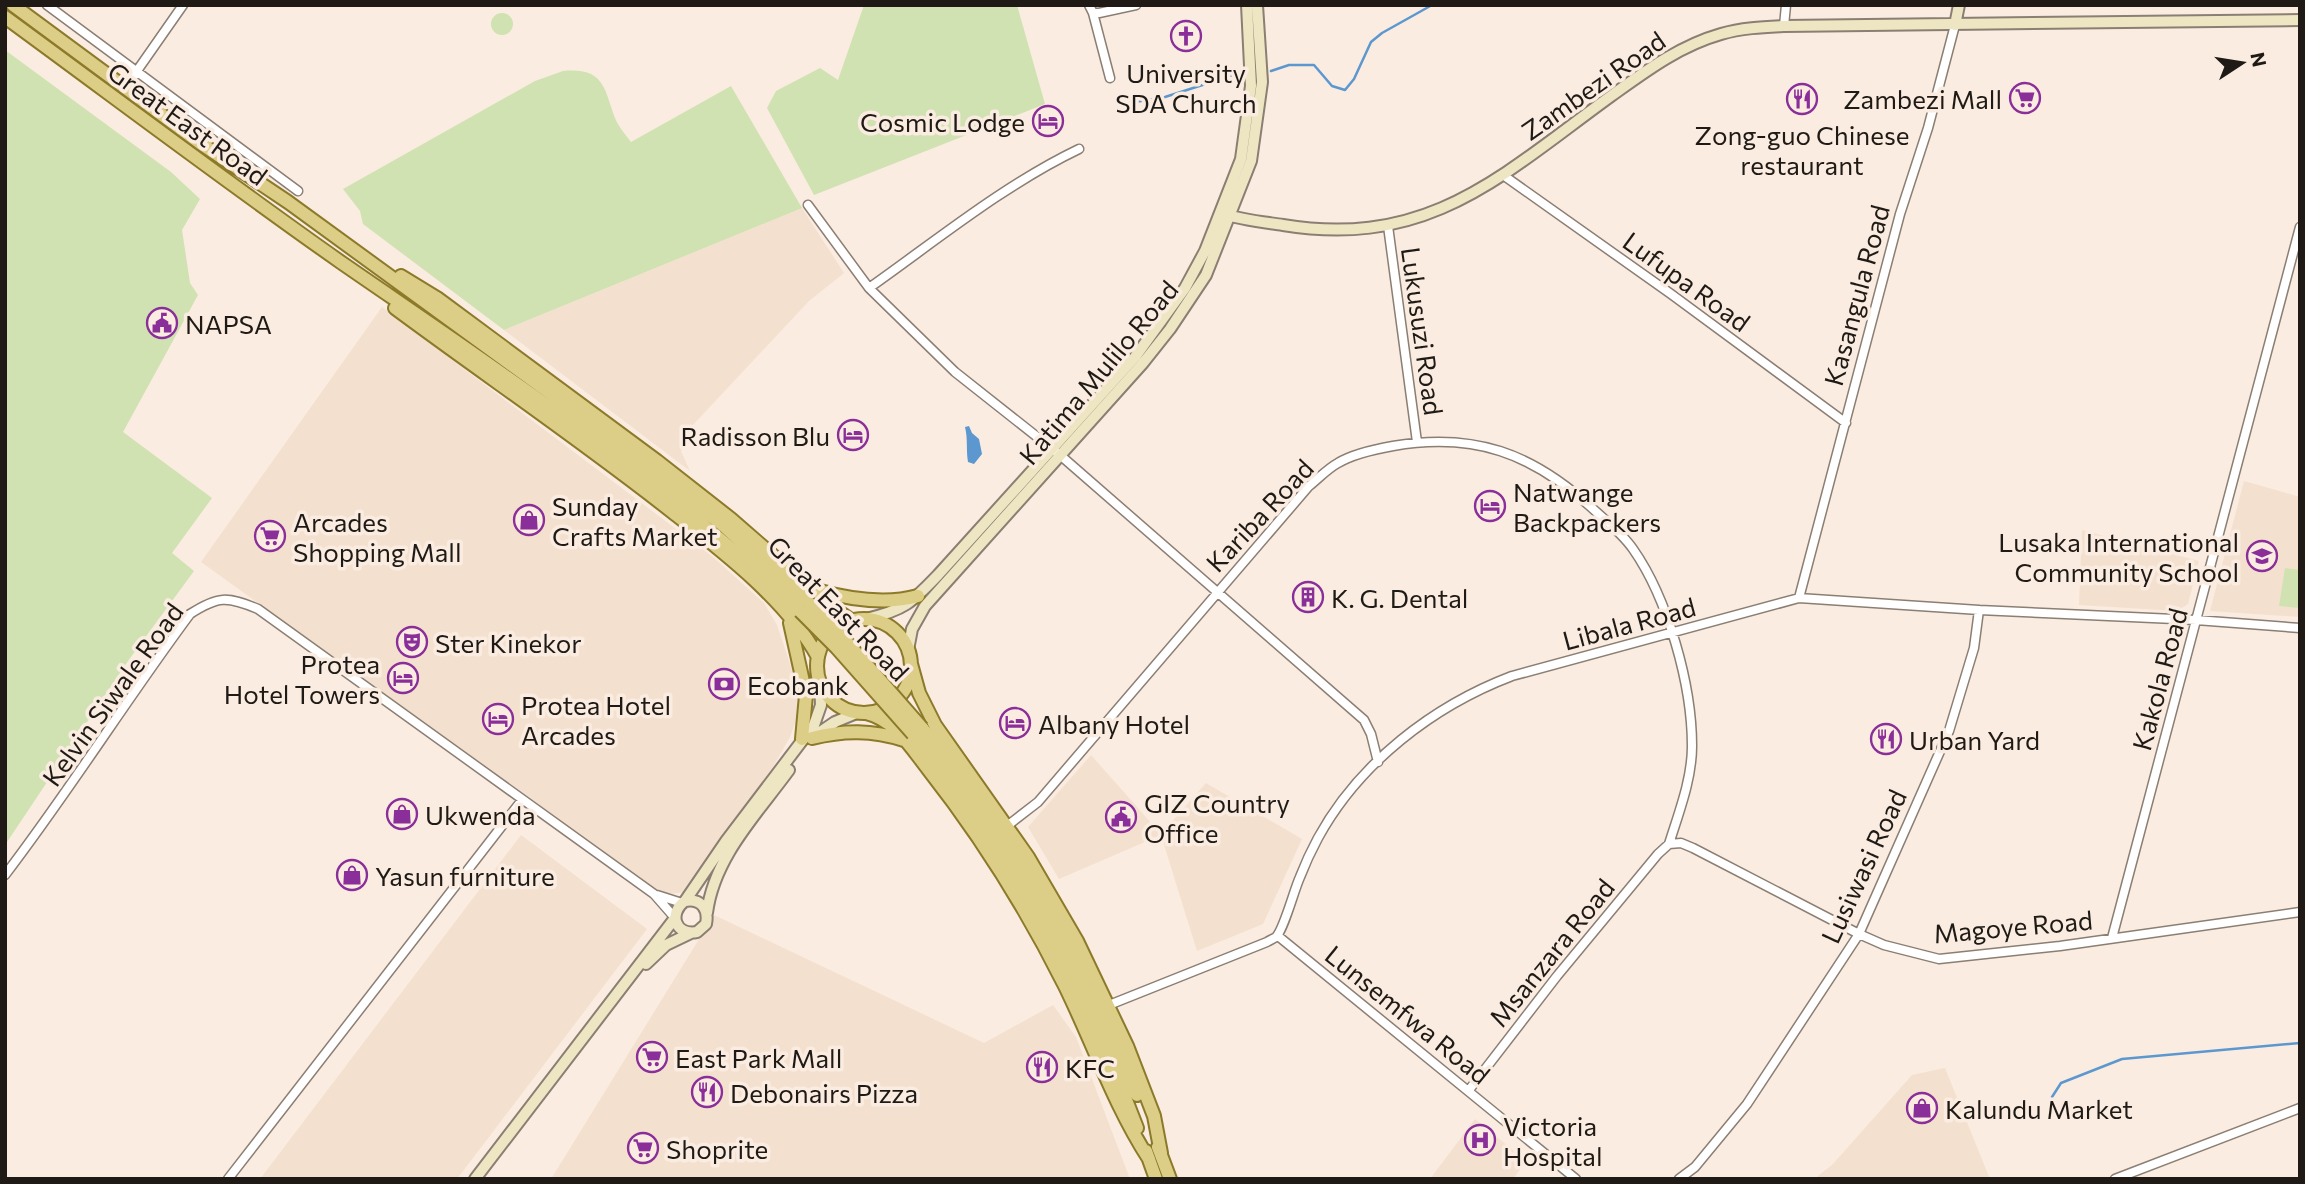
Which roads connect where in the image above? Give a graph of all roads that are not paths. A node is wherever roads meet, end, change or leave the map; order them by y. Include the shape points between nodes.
1 (13, 5) edge
2 (47, 5) edge
3 (183, 5) edge
4 (1136, 5) edge
5 (1247, 5) edge
6 (1257, 5) edge
7 (1786, 5) edge
8 (1959, 5) edge
9 (1091, 9) edge
10 (5, 17) edge
11 (2300, 20) edge
12 (1955, 25) junction
13 (1784, 26) junction
14 (138, 71) junction
15 (1110, 78) dead end
16 (125, 88) junction
17 (1079, 149) dead end
18 (1503, 175) junction
19 (298, 191) dead end
20 (808, 205) dead end
21 (1226, 215) junction
22 (1388, 226) junction
23 (2300, 227) edge
24 (326, 230) junction
25 (346, 265) junction
26 (869, 288) junction
27 (1846, 422) junction
28 (1417, 442) junction
29 (1056, 451) junction
30 (812, 589) junction
31 (1217, 591) junction
32 (918, 596) junction
33 (1800, 598) junction
34 (804, 606) junction
35 (1979, 610) junction
36 (788, 618) junction
37 (866, 619) junction
38 (851, 620) junction
39 (2196, 620) junction
40 (2300, 628) edge
41 (1671, 634) junction
42 (908, 650) junction
43 (818, 657) junction
44 (911, 664) junction
45 (820, 681) junction
46 (862, 712) junction
47 (913, 734) junction
48 (807, 739) junction
49 (1378, 762) junction
50 (522, 800) junction
51 (1007, 826) junction
52 (1669, 844) junction
53 (5, 876) edge
54 (654, 894) junction
55 (684, 902) junction
56 (2300, 912) edge
57 (707, 913) junction
58 (675, 918) junction
59 (691, 933) junction
60 (1859, 934) junction
61 (1278, 936) junction
62 (2112, 938) junction
63 (618, 989) junction
64 (1109, 1005) junction
65 (1469, 1090) junction
66 (2300, 1108) edge
67 (1155, 1156) junction
68 (228, 1179) edge
69 (475, 1179) edge
70 (1156, 1179) edge
71 (1170, 1179) edge
72 (1576, 1179) edge
73 (1679, 1179) edge
74 (2115, 1179) edge

1 - 16 main road, Great East Road
2 - 14 street
3 - 14 street
4 - 9 street
5 - 21 main road, Katima Mulilo Road via 1251,86 1241,159
6 - 21 main road, Katima Mulilo Road via 1262,82 1259,113 1251,161
7 - 13 street
8 - 12 main road, Kasangula Road
9 - 15 street
10 - 25 main road, Great East Road
11 - 12 main road, Zambezi Road
12 - 13 main road, Zambezi Road
12 - 27 street, Kasangula Road
13 - 18 main road, Zambezi Road via 1722,34 1678,51
14 - 16 street
14 - 19 street
16 - 24 main road, Great East Road
17 - 26 street via 976,212
18 - 22 main road, Zambezi Road via 1451,205
18 - 27 street, Lufupa Road
20 - 26 street
21 - 22 main road, Zambezi Road via 1328,230
21 - 29 main road, Katima Mulilo Road via 1206,275 1170,329
22 - 28 street, Lukusuzi Road
23 - 39 street, Kakola Road
24 - 30 main road, Great East Road via 437,298 617,430
24 - 34 main road, Great East Road via 724,526
25 - 34 main road, Great East Road via 614,453
25 - 36 main road, Great East Road via 353,277 601,455 725,554
26 - 29 street via 955,372
27 - 33 street, Kasangula Road
28 - 31 street, Kariba Road via 1338,462 1309,486
28 - 41 street, Kariba Road via 1464,442 1499,449 1565,484 1633,550
29 - 31 street
29 - 32 main road, Katima Mulilo Road
29 - 42 main road, Katima Mulilo Road via 925,606 912,629
30 - 32 main road via 869,599
30 - 38 main road, Great East Road
31 - 49 street via 1364,720
31 - 51 street, Kariba Road via 1038,802
32 - 37 main road, Katima Mulilo Road via 901,609
33 - 35 street, Libala Road
33 - 41 street, Libala Road
34 - 47 main road, Great East Road, bridge
35 - 39 street, Libala Road
35 - 60 street, Lusiwasi Road via 1974,648 1949,731
36 - 43 main road, Great East Road
36 - 48 main road via 806,695
37 - 38 main road
37 - 42 main road via 889,626
38 - 43 main road via 829,634
39 - 40 street, Libala Road
39 - 62 street, Kakola Road
41 - 49 street, Libala Road via 1479,688 1444,709
41 - 52 street, Kariba Road via 1685,687 1692,746
42 - 44 main road
43 - 45 main road
44 - 46 main road via 908,680 895,701
44 - 51 main road, Great East Road via 935,725
45 - 46 main road via 835,702
45 - 48 main road via 819,715
46 - 47 main road, Great East Road
46 - 48 main road
47 - 48 main road via 868,731
47 - 67 main road, Great East Road via 1032,904
48 - 55 main road
48 - 57 main road via 724,860
49 - 61 street, Libala Road via 1362,776 1318,838
50 - 53 street, Kelvin Siwale Road via 258,609 221,598 190,614
50 - 54 street, Kelvin Siwale Road
50 - 68 street
51 - 64 main road, Great East Road via 1050,893
52 - 60 street, Magoye Road via 1693,848
52 - 65 street, Msanzara Road via 1557,976
54 - 55 street, Kelvin Siwale Road
54 - 58 street, Kelvin Siwale Road
55 - 57 main road via 696,901
55 - 58 main road
56 - 62 street, Magoye Road
57 - 59 main road via 706,924
58 - 59 main road via 678,927
58 - 63 main road
59 - 63 main road via 666,945
60 - 62 street, Magoye Road via 1940,959
60 - 73 street, Lusiwasi Road via 1747,1104 1695,1167
61 - 64 street
61 - 65 street, Lunsemfwa Road
63 - 69 main road
64 - 67 main road, Great East Road via 1154,1116
65 - 72 street, Lunsemfwa Road
66 - 74 street
67 - 70 main road, Great East Road
67 - 71 main road, Great East Road

